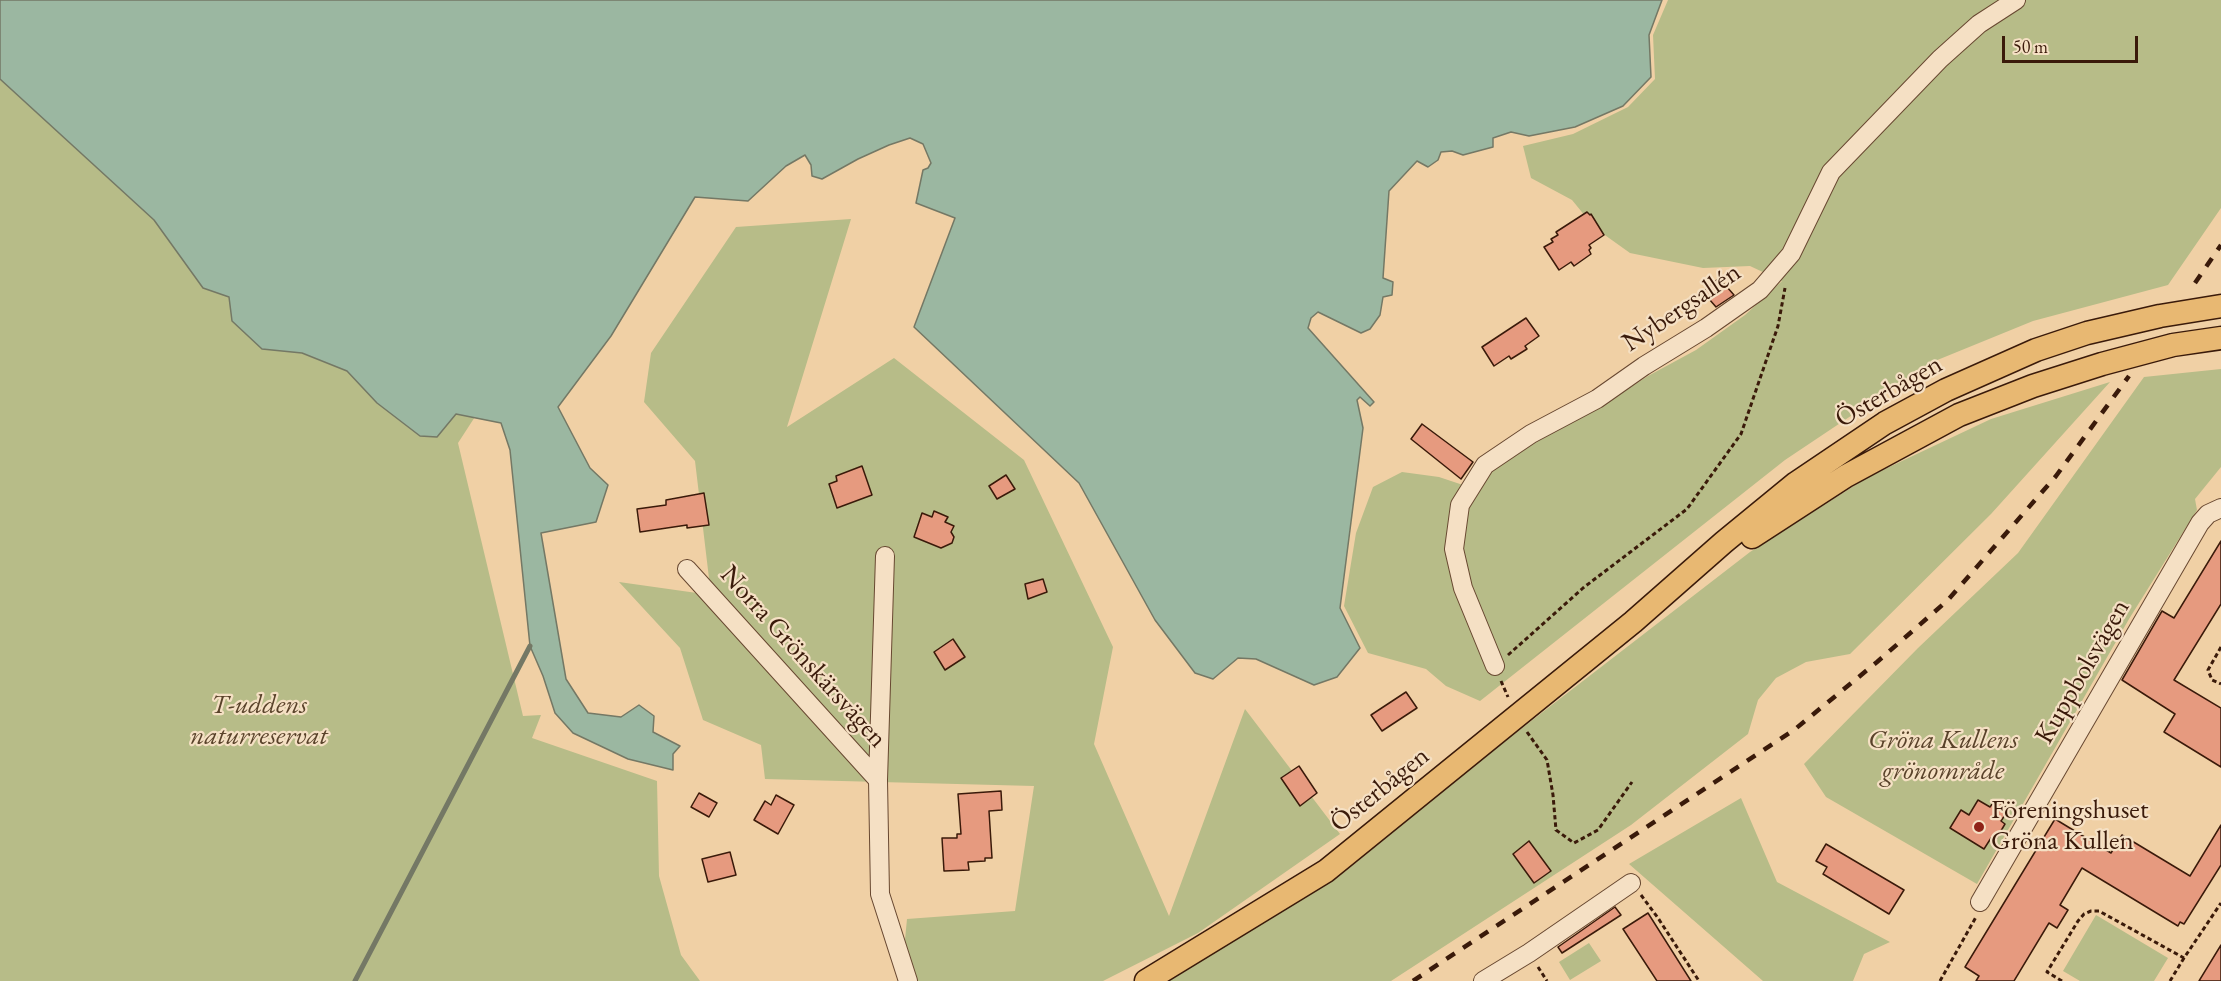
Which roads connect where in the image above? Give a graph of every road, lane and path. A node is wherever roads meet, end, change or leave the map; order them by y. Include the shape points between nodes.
1 (2016, 0) edge
2 (1786, 285) dead end
3 (2221, 306) edge
4 (2221, 338) edge
5 (2221, 508) edge
6 (885, 556) dead end
7 (687, 569) dead end
8 (1633, 622) junction
9 (2221, 647) edge
10 (1495, 666) junction
11 (2221, 684) edge
12 (1516, 716) junction
13 (878, 780) junction
14 (1632, 782) dead end
15 (1631, 883) joint
16 (1980, 902) joint
17 (2221, 903) edge
18 (2184, 958) junction
19 (908, 981) edge
20 (1146, 981) edge
21 (1483, 981) edge
22 (1699, 981) edge
23 (1940, 981) edge
24 (2061, 981) edge
25 (2169, 981) edge

1 - 10 street, Nybergsallén via 1979,24 1940,59 1831,172 1791,254 1760,290 1597,399 1531,434 1485,465 1460,505 1454,549 1463,588
2 - 10 path via 1778,326 1741,434 1687,508 1583,588
3 - 8 main road, Österbågen via 2087,333 2006,362 1920,403 1796,483
4 - 8 main road, Österbågen via 2173,345 2102,364 1959,416 1846,476 1777,519
5 - 16 street, Kuppbolsvägen via 2200,523
6 - 13 street, Norra Grönskärsvägen
7 - 13 street, Norra Grönskärsvägen
8 - 12 main road, Österbågen
9 - 11 path via 2208,670 2212,680
10 - 12 path
12 - 14 path via 1548,760 1556,830 1574,843 1598,830
12 - 20 main road, Österbågen via 1326,871
13 - 19 street, Norra Grönskärsvägen via 880,894
15 - 21 street
15 - 22 path
16 - 23 path via 1981,910
17 - 18 path
18 - 24 path via 2099,911 2091,911 2078,921 2047,972
18 - 25 path

